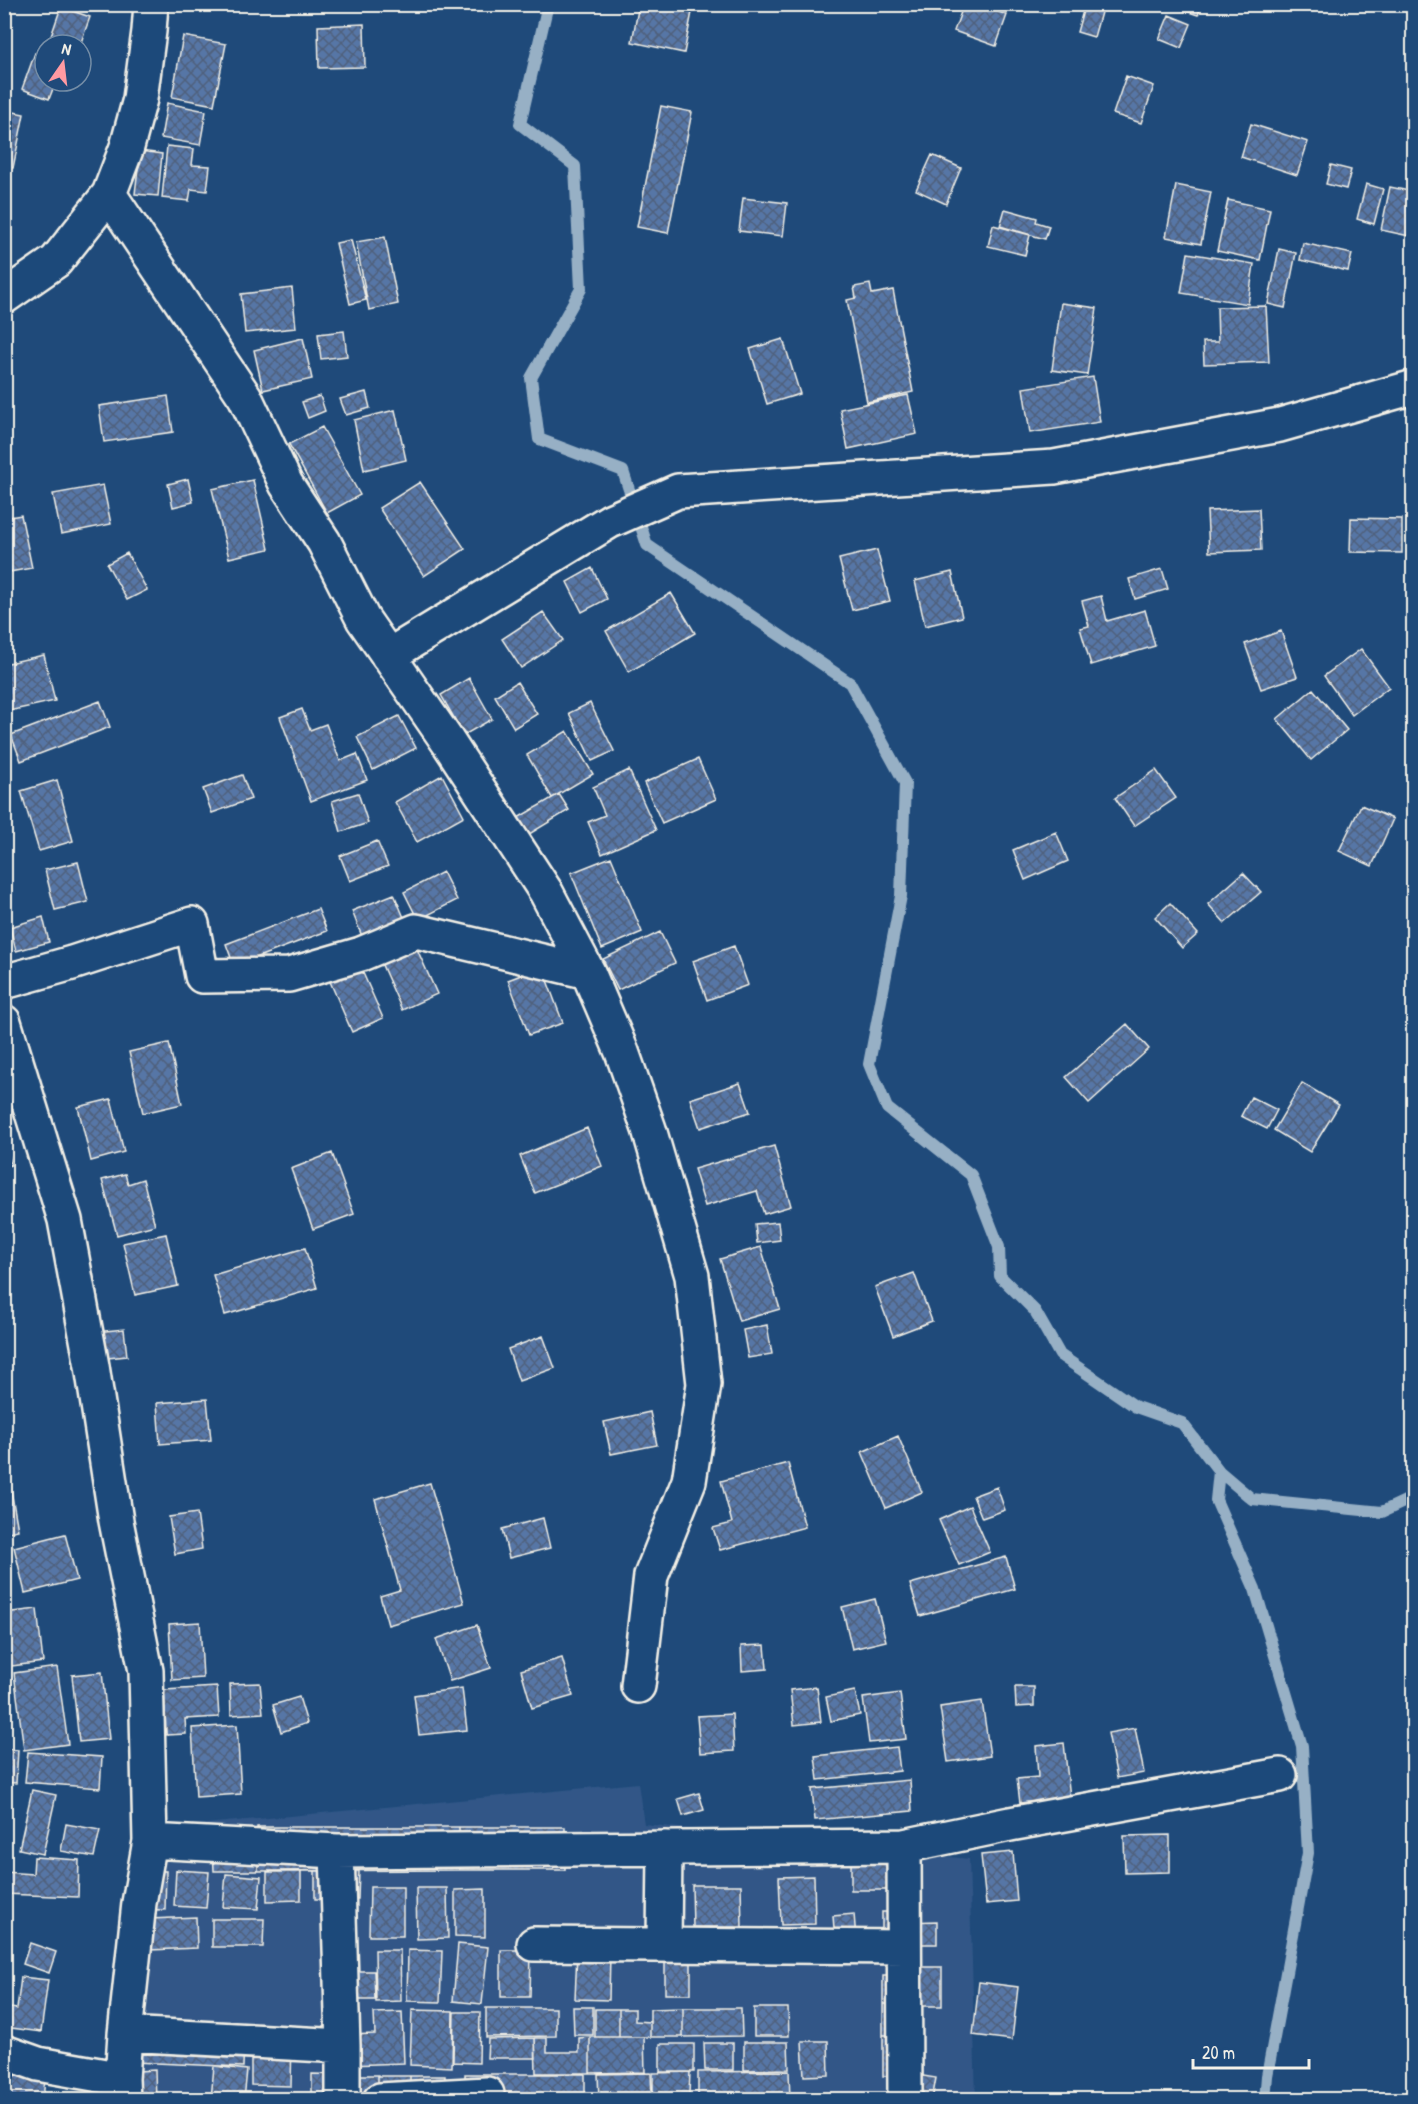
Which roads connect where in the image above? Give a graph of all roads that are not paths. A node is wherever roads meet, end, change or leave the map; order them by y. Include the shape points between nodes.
1 (150, 4) edge
2 (109, 194) junction
3 (4, 297) edge
4 (1413, 387) edge
5 (388, 656) junction
6 (588, 972) junction
7 (4, 982) edge
8 (4, 1022) edge
9 (638, 1686) dead end
10 (1280, 1775) dead end
11 (150, 1841) junction
12 (904, 1846) junction
13 (665, 1848) junction
14 (337, 1851) junction
15 (534, 1944) dead end
16 (664, 1944) junction
17 (904, 1947) junction
18 (125, 2034) junction
19 (343, 2046) junction
20 (4, 2052) edge
21 (123, 2090) edge
22 (344, 2100) edge
23 (380, 2100) edge
24 (487, 2100) edge
25 (905, 2100) edge

1 - 2 street via 140,99 128,147
2 - 3 street via 56,261
2 - 5 street via 244,397 286,484 324,542 363,619
4 - 5 street via 1280,425 1054,467 678,491 610,520
5 - 6 street via 546,892
6 - 7 street via 416,931 361,954 289,975 202,976 192,924
6 - 9 street via 645,1118 692,1276 704,1383 689,1482 651,1576
8 - 11 street via 65,1220 92,1366 116,1521 146,1671
10 - 12 street
11 - 14 street
11 - 18 street
12 - 13 street
12 - 17 street
13 - 14 street
13 - 16 street
14 - 19 street
15 - 16 street
16 - 17 street
17 - 25 street
18 - 19 street
18 - 21 street
19 - 22 street
20 - 21 street
23 - 24 street via 487,2094

